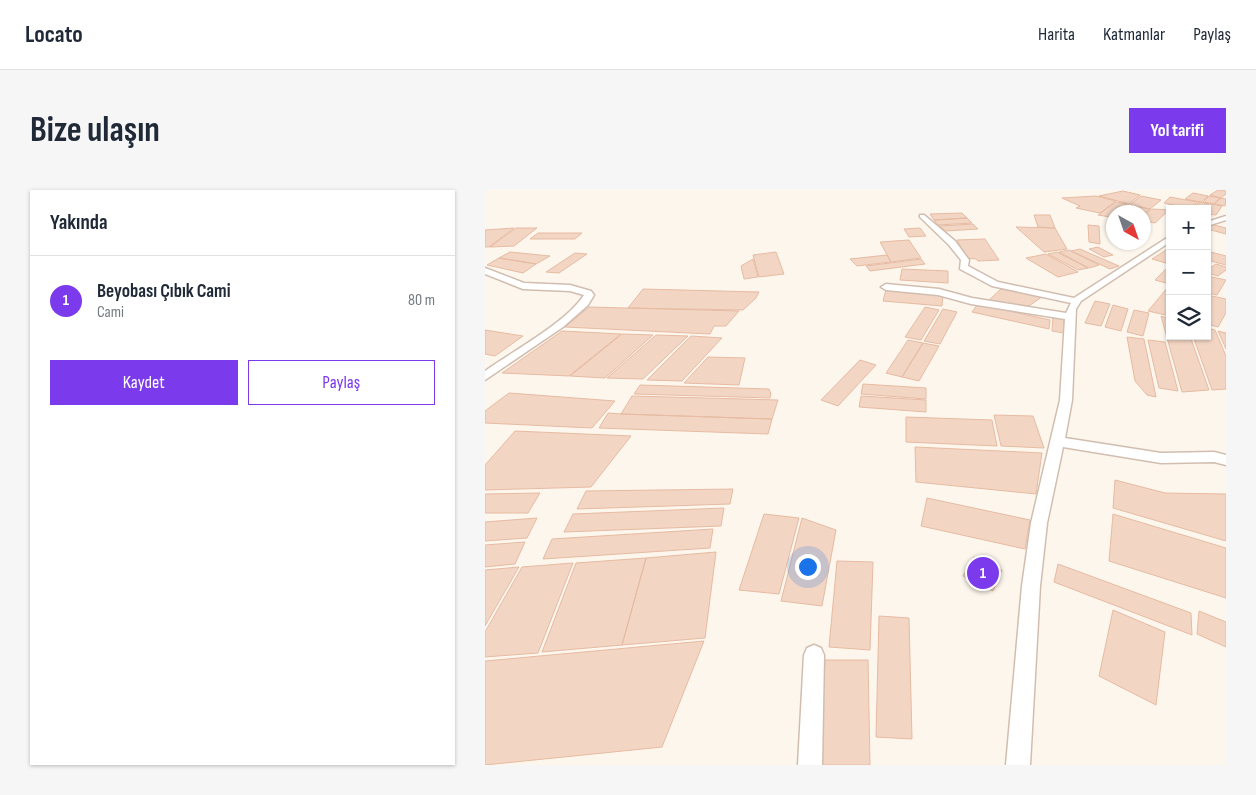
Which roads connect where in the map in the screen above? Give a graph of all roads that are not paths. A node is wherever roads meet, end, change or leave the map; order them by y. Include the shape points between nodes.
1 (922, 216) dead end
2 (1226, 218) edge
3 (1211, 223) edge
4 (1166, 241) edge
5 (485, 270) edge
6 (886, 287) dead end
7 (1076, 301) junction
8 (1071, 317) junction
9 (485, 376) edge
10 (1057, 441) junction
11 (1226, 460) edge
12 (814, 655) dead end
13 (810, 765) edge
14 (1018, 765) edge

1 - 7 street via 952,243 965,260 963,267 975,274 995,284
2 - 3 street
4 - 7 street
5 - 9 street via 523,286 579,289 589,295 584,304 543,336
6 - 8 street via 939,292 971,301
7 - 8 street
8 - 10 street via 1066,400
10 - 11 street via 1161,458 1215,457
10 - 14 street via 1039,523 1031,586
12 - 13 street

